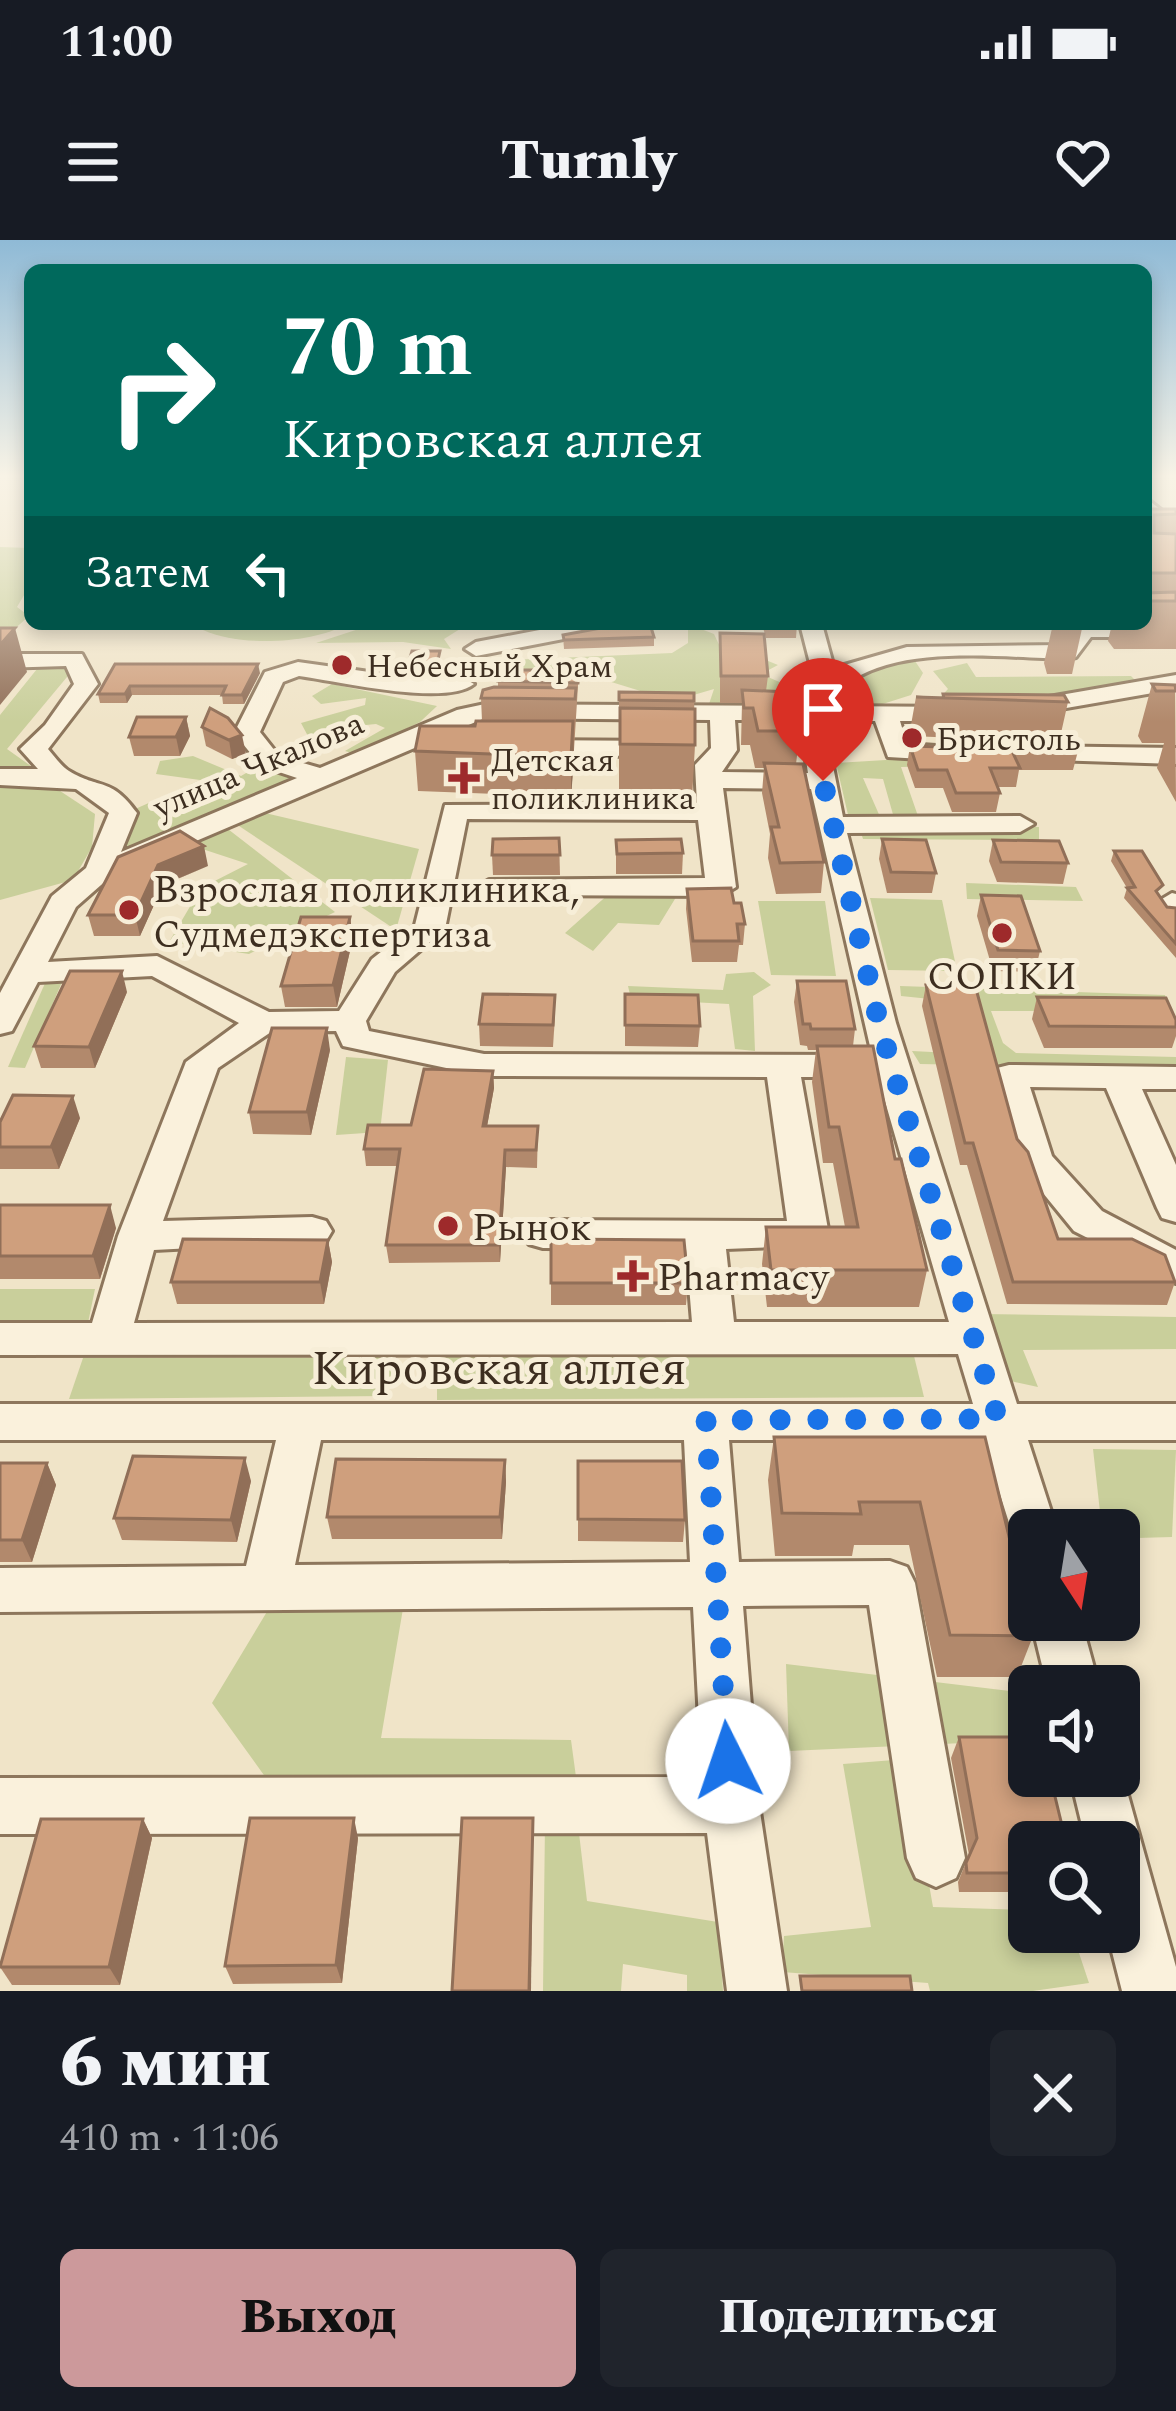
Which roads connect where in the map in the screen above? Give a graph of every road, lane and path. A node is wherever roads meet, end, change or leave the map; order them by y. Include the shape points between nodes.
1 (482, 630) edge
2 (574, 630) edge
3 (813, 630) edge
4 (1080, 630) edge
5 (476, 649) junction
6 (0, 661) edge
7 (1176, 682) edge
8 (827, 683) junction
9 (461, 684) junction
10 (475, 713) junction
11 (722, 715) junction
12 (811, 715) junction
13 (886, 717) junction
14 (488, 747) edge
15 (724, 750) junction
16 (1176, 756) edge
17 (320, 776) junction
18 (0, 777) edge
19 (62, 778) junction
20 (823, 781) junction
21 (710, 796) junction
22 (1020, 824) dead end
23 (831, 825) junction
24 (99, 872) junction
25 (489, 889) dead end
26 (26, 973) junction
27 (263, 1022) junction
28 (349, 1022) junction
29 (0, 1024) edge
30 (782, 1064) junction
31 (892, 1066) junction
32 (1119, 1077) junction
33 (1176, 1078) edge
34 (1176, 1208) edge
35 (312, 1231) dead end
36 (543, 1234) dead end
37 (139, 1236) junction
38 (705, 1236) junction
39 (1176, 1268) edge
40 (973, 1338) junction
41 (0, 1339) edge
42 (108, 1339) junction
43 (715, 1341) junction
44 (998, 1419) junction
45 (706, 1420) junction
46 (303, 1421) junction
47 (0, 1422) edge
48 (1176, 1422) edge
49 (1026, 1509) edge
50 (716, 1585) junction
51 (266, 1586) junction
52 (0, 1589) edge
53 (730, 1805) junction
54 (3, 1817) edge
55 (936, 1858) dead end
56 (1140, 1944) edge
57 (757, 1991) edge
58 (1152, 1991) edge

1 - 5 street
2 - 5 street
3 - 8 street
4 - 8 street via 1068,652 879,658 844,667
5 - 9 street
6 - 19 street via 74,659 86,684 33,749
7 - 13 street via 1152,697
8 - 12 street
9 - 10 street via 459,710
9 - 17 street via 298,669 274,676 247,733 270,761
10 - 11 street
10 - 17 street, улица Чкалова
11 - 12 street
11 - 15 street
12 - 13 street
12 - 20 street
13 - 16 street via 897,752
14 - 15 street
15 - 21 street via 708,765
17 - 24 street, улица Чкалова
18 - 19 street
19 - 24 street via 103,790 123,814
20 - 21 street
20 - 23 street
21 - 25 street via 721,887
21 - 28 street via 455,811 430,929 383,966
22 - 23 street
23 - 31 street
24 - 26 street, улица Чкалова via 63,902
26 - 27 street via 157,966
26 - 29 street, улица Чкалова
27 - 28 street
27 - 37 street via 202,1062
28 - 30 street via 355,1039 484,1065
30 - 31 street
30 - 38 street via 809,1235
31 - 40 street
32 - 33 street
32 - 34 street
32 - 39 street via 1010,1076 1035,1160 1088,1221
35 - 37 street
36 - 38 street
37 - 42 street
38 - 43 street
40 - 43 street, Кировская аллея
40 - 44 street
41 - 42 street, Кировская аллея
42 - 43 street, Кировская аллея
44 - 45 street, Кировская аллея
44 - 48 street, Кировская аллея
44 - 49 street
45 - 46 street, Кировская аллея
45 - 50 street
46 - 47 street, Кировская аллея
46 - 51 street
50 - 51 street
50 - 53 street
50 - 55 street via 890,1583
51 - 52 street
53 - 54 street
53 - 57 street
56 - 58 street

